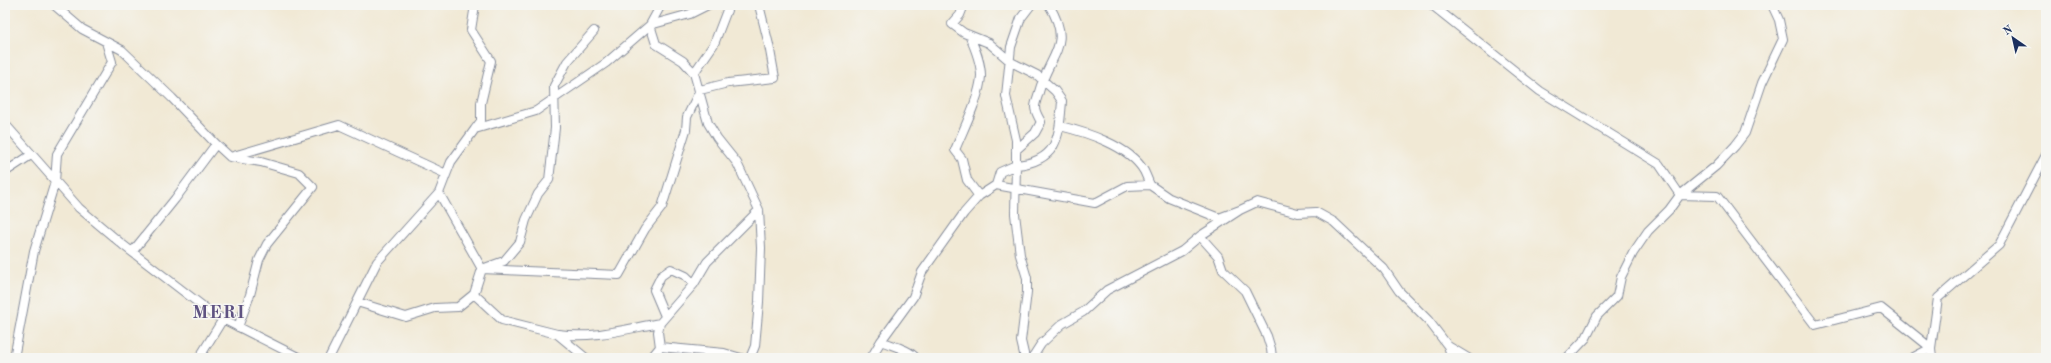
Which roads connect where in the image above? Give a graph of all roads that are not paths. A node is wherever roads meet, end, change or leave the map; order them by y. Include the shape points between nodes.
1 (54, 5) edge
2 (475, 5) edge
3 (661, 5) edge
4 (708, 5) edge
5 (729, 5) edge
6 (759, 5) edge
7 (964, 5) edge
8 (1031, 5) edge
9 (1049, 5) edge
10 (1432, 5) edge
11 (1772, 5) edge
12 (1443, 9) edge
13 (650, 25) junction
14 (594, 31) dead end
15 (969, 35) junction
16 (106, 42) junction
17 (1010, 62) junction
18 (694, 74) junction
19 (1043, 80) junction
20 (700, 90) junction
21 (554, 99) junction
22 (5, 124) edge
23 (1060, 126) junction
24 (475, 129) junction
25 (216, 144) junction
26 (1016, 150) junction
27 (2046, 154) edge
28 (31, 155) junction
29 (230, 157) junction
30 (1016, 165) junction
31 (5, 172) edge
32 (446, 174) junction
33 (55, 182) junction
34 (996, 185) junction
35 (1150, 185) junction
36 (1016, 188) junction
37 (439, 193) junction
38 (1680, 195) junction
39 (979, 196) junction
40 (759, 210) junction
41 (1240, 210) junction
42 (1200, 236) junction
43 (132, 252) junction
44 (482, 270) junction
45 (694, 284) junction
46 (474, 294) junction
47 (357, 302) junction
48 (223, 319) junction
49 (663, 320) junction
50 (238, 327) junction
51 (557, 334) junction
52 (881, 341) junction
53 (1448, 346) junction
54 (660, 347) junction
55 (1931, 348) junction
56 (14, 358) edge
57 (199, 358) edge
58 (300, 358) edge
59 (329, 358) edge
60 (586, 358) edge
61 (651, 358) edge
62 (741, 358) edge
63 (750, 358) edge
64 (871, 358) edge
65 (916, 358) edge
66 (1025, 358) edge
67 (1032, 358) edge
68 (1272, 358) edge
69 (1452, 358) edge
70 (1468, 358) edge
71 (1567, 358) edge
72 (1912, 358) edge
73 (1932, 358) edge

1 - 16 street via 82,29
2 - 24 street via 471,30 491,61 481,104 481,121
3 - 13 street
4 - 13 street via 690,14
5 - 18 street via 714,44
6 - 20 street via 775,78 728,83
7 - 15 street via 952,24
8 - 17 street via 1021,18 1011,46
9 - 19 street via 1058,20 1062,36
10 - 12 street
11 - 38 street via 1779,20 1783,39 1762,83 1745,133 1716,166
12 - 38 street via 1540,92 1659,164
13 - 18 street via 656,44 683,61
13 - 21 street via 606,63
14 - 21 street via 566,62 554,86
15 - 17 street via 989,43
15 - 39 street via 977,52 981,77 972,109 955,150 962,159 967,180
16 - 25 street via 122,50
16 - 33 street via 112,62 57,154
17 - 19 street
17 - 26 street via 1006,96
18 - 20 street
19 - 23 street via 1062,101
19 - 26 street via 1035,107 1040,122 1035,133
20 - 40 street via 708,123 737,163
20 - 44 street via 686,117 686,130 662,206 644,229 619,275
21 - 24 street via 536,111
21 - 44 street via 555,128 549,180 538,194 526,220 520,242 504,261
22 - 28 street
23 - 30 street via 1060,132 1048,154 1032,164
23 - 35 street via 1097,138 1130,155 1143,169
24 - 32 street via 451,162
25 - 29 street
25 - 43 street via 175,200
26 - 30 street
27 - 55 street via 1999,245 1938,298
28 - 31 street
28 - 33 street
29 - 32 street via 339,125
29 - 50 street via 261,162 299,173 313,187 267,244
30 - 34 street via 1000,172
30 - 36 street
32 - 37 street
33 - 43 street via 79,208
33 - 56 street via 34,251
34 - 36 street
34 - 39 street
35 - 36 street via 1127,186 1096,203
35 - 41 street via 1169,198 1219,218
36 - 66 street via 1018,235 1027,278 1021,341
37 - 44 street
37 - 47 street via 377,262
38 - 55 street via 1717,196 1815,325 1881,308
38 - 71 street via 1648,231 1621,277 1617,296 1597,316 1586,338
39 - 52 street via 922,272 913,297
40 - 45 street via 707,262
40 - 63 street via 759,302 755,346
41 - 42 street
41 - 53 street via 1257,202 1298,213 1316,212 1334,222 1384,269 1399,291 1428,320
42 - 67 street via 1182,251 1108,290 1083,312 1062,324 1041,344
42 - 68 street via 1218,256 1223,270 1245,291 1267,336
43 - 48 street
44 - 46 street
45 - 49 street
45 - 49 street via 686,276 671,269 660,276 654,290
46 - 47 street via 458,307 435,308 406,317
46 - 51 street via 502,320
47 - 59 street
48 - 50 street
48 - 57 street
49 - 51 street via 586,336
49 - 54 street via 658,332
50 - 58 street
51 - 60 street
52 - 64 street
52 - 65 street via 910,351
53 - 69 street
53 - 70 street
54 - 61 street
54 - 62 street via 724,353
55 - 72 street
55 - 73 street

